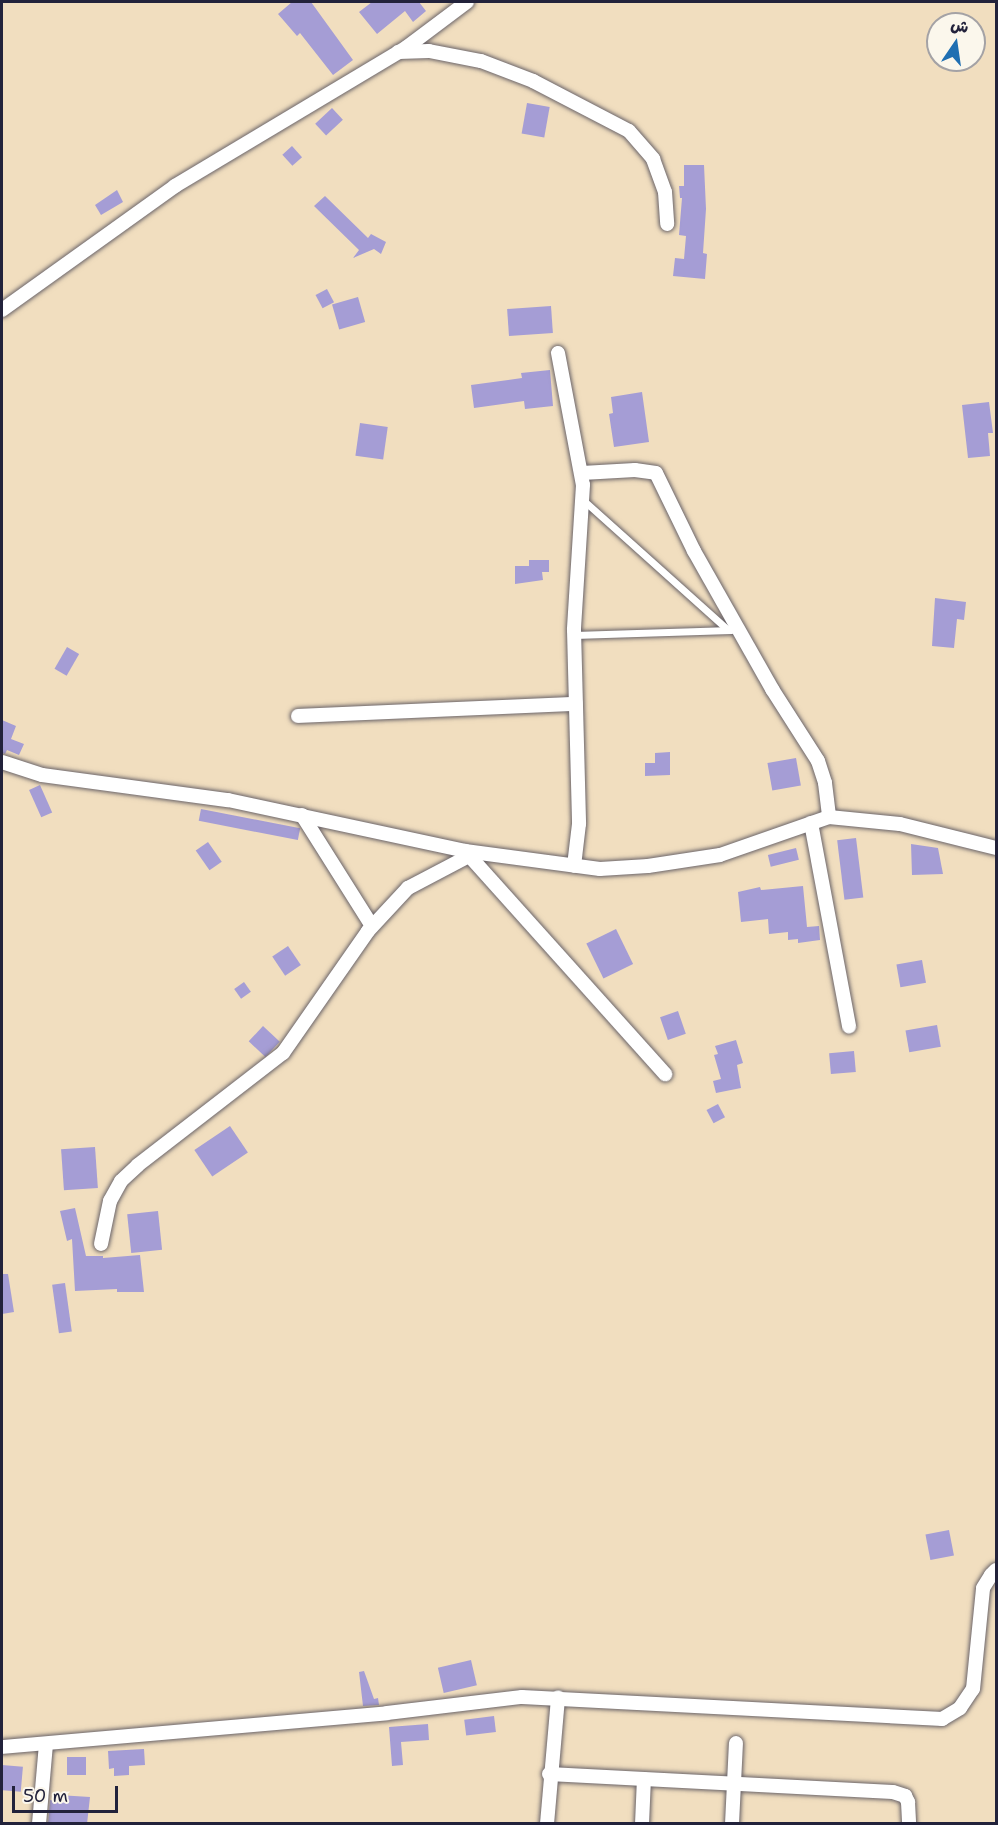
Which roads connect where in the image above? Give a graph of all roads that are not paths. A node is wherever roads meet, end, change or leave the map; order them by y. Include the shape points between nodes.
1 (467, 2) edge
2 (396, 52) junction
3 (667, 224) dead end
4 (2, 310) edge
5 (558, 352) dead end
6 (582, 473) junction
7 (582, 499) junction
8 (733, 630) junction
9 (574, 636) junction
10 (576, 704) junction
11 (298, 716) dead end
12 (2, 762) edge
13 (302, 815) junction
14 (829, 817) junction
15 (811, 823) junction
16 (996, 848) edge
17 (467, 853) junction
18 (574, 866) junction
19 (372, 926) junction
20 (849, 1026) dead end
21 (664, 1074) dead end
22 (101, 1244) dead end
23 (996, 1570) edge
24 (558, 1697) junction
25 (736, 1743) dead end
26 (46, 1744) junction
27 (2, 1747) edge
28 (549, 1774) junction
29 (644, 1779) junction
30 (734, 1784) junction
31 (39, 1824) edge
32 (547, 1824) edge
33 (642, 1824) edge
34 (732, 1824) edge
35 (909, 1824) edge

1 - 2 street
2 - 3 street via 429,51 481,61 533,81 629,131 652,159 665,192
2 - 4 street via 175,186
5 - 6 street
6 - 7 street
6 - 8 street via 656,473
7 - 8 lane
7 - 9 street
8 - 9 lane
8 - 14 street via 818,761
9 - 10 street
10 - 11 street
10 - 18 street via 579,824
12 - 13 street via 42,775 205,796
13 - 17 street
13 - 19 street
14 - 15 street
14 - 16 street via 900,824
15 - 18 street via 720,855 648,866
15 - 20 street
17 - 18 street
17 - 19 street via 408,888
17 - 21 street
19 - 22 street via 283,1053 122,1181 110,1202
23 - 24 street via 983,1588 972,1689 960,1708 942,1719
24 - 26 street via 522,1697
24 - 28 street
25 - 30 street
26 - 27 street
26 - 31 street
28 - 29 street
28 - 32 street
29 - 30 street
29 - 33 street
30 - 34 street
30 - 35 street via 893,1792 905,1796

